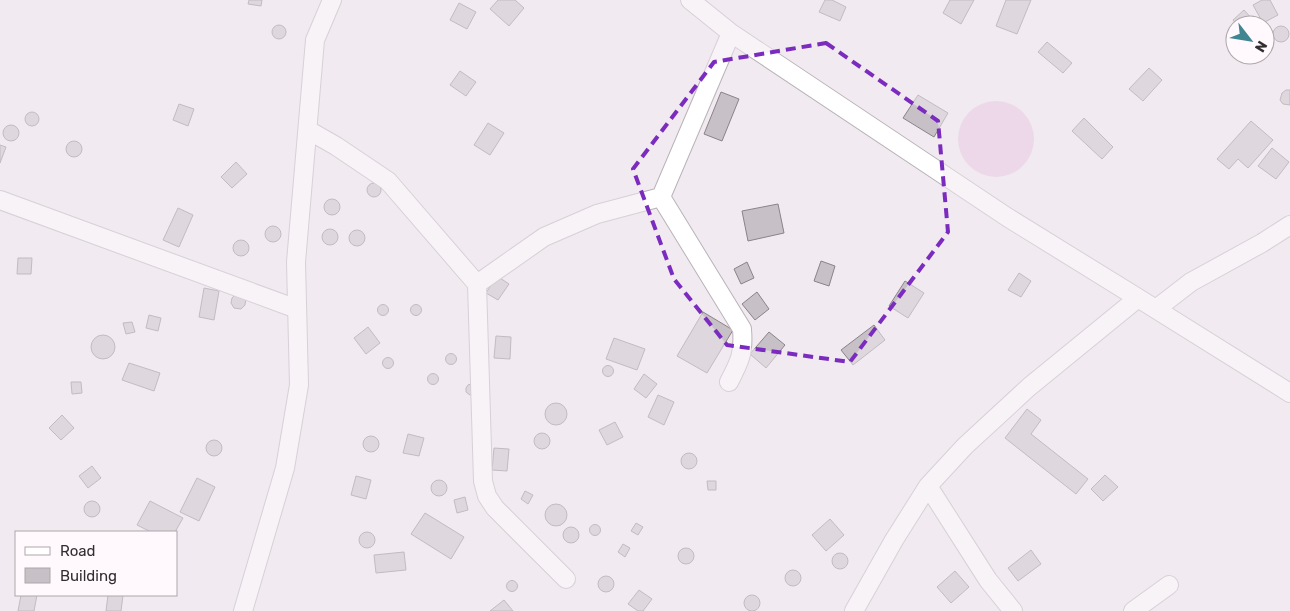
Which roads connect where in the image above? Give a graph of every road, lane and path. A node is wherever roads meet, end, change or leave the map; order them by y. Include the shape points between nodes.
1 (332, 0) edge
2 (690, 0) edge
3 (731, 33) junction
4 (308, 130) junction
5 (661, 197) junction
6 (0, 200) edge
7 (1290, 225) edge
8 (477, 284) junction
9 (1138, 298) junction
10 (297, 309) junction
11 (1156, 309) junction
12 (729, 382) dead end
13 (1290, 393) edge
14 (928, 486) junction
15 (566, 578) dead end
16 (1169, 585) dead end
17 (243, 611) edge
18 (854, 611) edge
19 (1013, 611) edge
20 (1133, 611) edge

1 - 4 street via 315,40
2 - 3 street
3 - 5 street
3 - 9 street via 1006,217
4 - 8 street via 388,181
4 - 10 street via 296,262
5 - 8 street via 597,214 544,237
5 - 12 street via 742,329 744,344
6 - 10 street
7 - 11 street via 1191,282
8 - 15 street via 483,481 487,496 495,508
9 - 11 street
9 - 14 street via 1029,387 965,446
10 - 17 street via 298,385 286,468
11 - 13 street
14 - 18 street
14 - 19 street via 988,580
16 - 20 street

